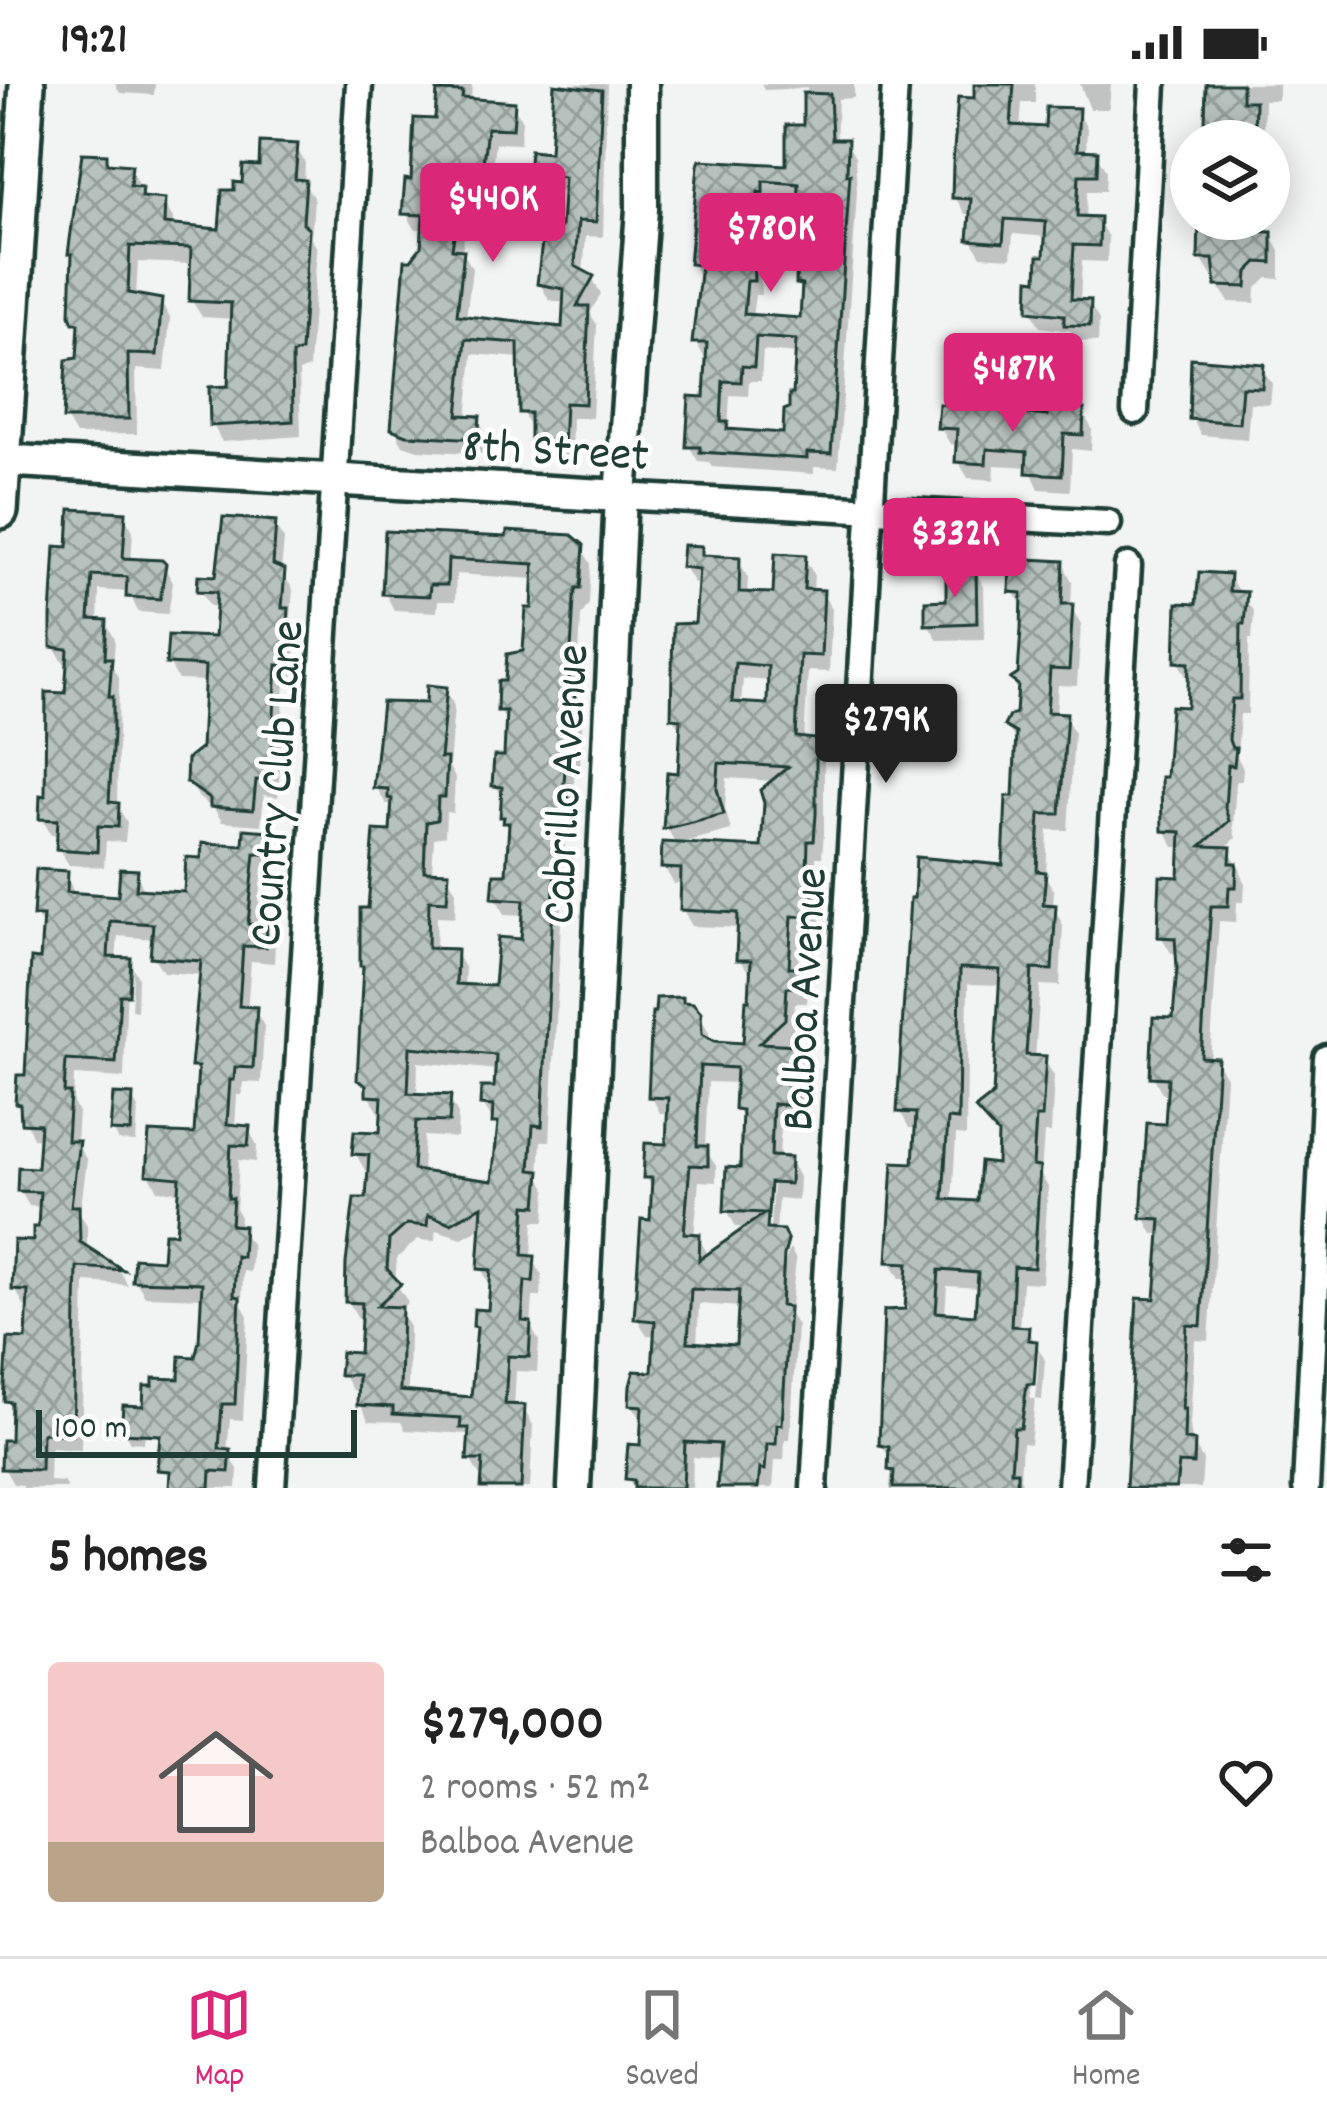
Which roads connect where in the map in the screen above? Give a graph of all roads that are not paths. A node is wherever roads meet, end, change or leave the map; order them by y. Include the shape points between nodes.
1 (27, 84) edge
2 (358, 84) edge
3 (642, 84) edge
4 (895, 84) edge
5 (1153, 84) edge
6 (1135, 411) dead end
7 (2, 460) edge
8 (334, 479) junction
9 (621, 496) junction
10 (873, 507) junction
11 (0, 511) edge
12 (1108, 523) dead end
13 (1128, 566) dead end
14 (1327, 1058) edge
15 (1320, 1414) edge
16 (272, 1488) edge
17 (574, 1488) edge
18 (814, 1488) edge
19 (1071, 1488) edge
20 (1306, 1488) edge

1 - 7 main road
2 - 8 street, Country Club Lane
3 - 9 street, Cabrillo Avenue via 642,209
4 - 10 street, Balboa Avenue
5 - 6 street
7 - 8 street, 8th Street
7 - 11 main road
8 - 9 street, 8th Street
8 - 16 street, Country Club Lane
9 - 10 street, 8th Street
9 - 17 street, Cabrillo Avenue
10 - 12 street, 8th Street
10 - 18 street, Balboa Avenue
13 - 19 street
14 - 15 street
15 - 20 street

